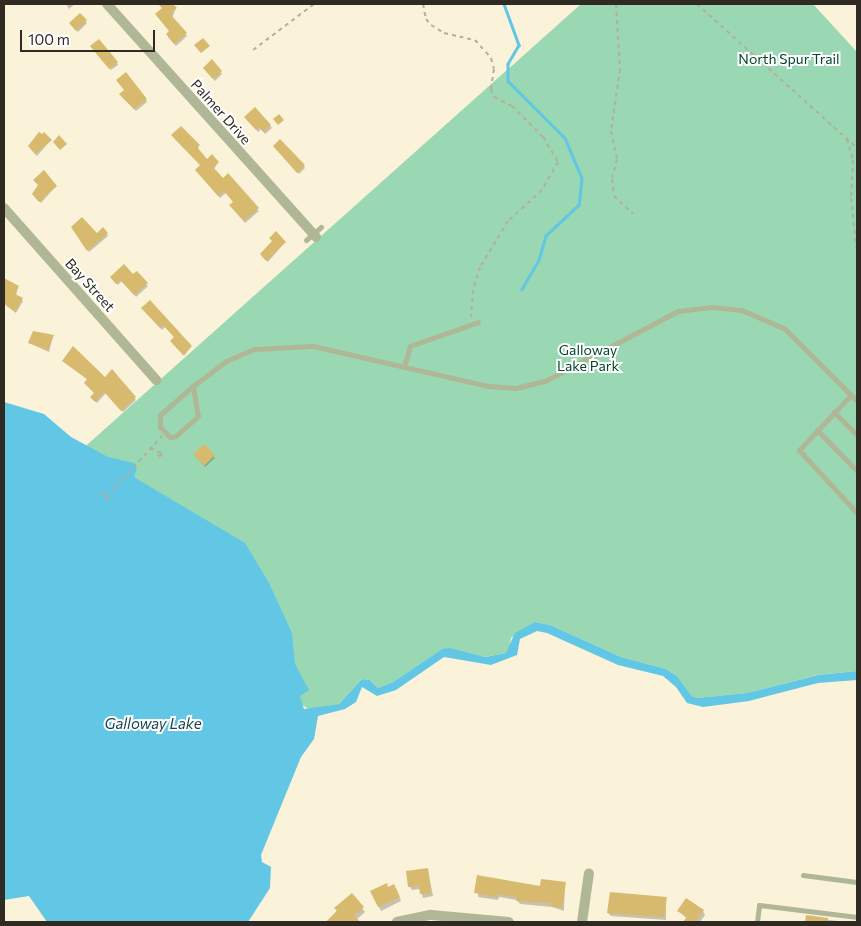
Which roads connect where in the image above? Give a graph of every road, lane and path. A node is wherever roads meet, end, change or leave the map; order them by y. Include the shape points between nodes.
1 (107, 4) edge
2 (314, 4) edge
3 (423, 4) edge
4 (616, 4) edge
5 (697, 4) edge
6 (253, 50) dead end
7 (847, 139) junction
8 (857, 148) edge
9 (4, 208) edge
10 (632, 214) dead end
11 (314, 235) dead end
12 (857, 252) edge
13 (857, 319) edge
14 (475, 323) joint
15 (857, 340) edge
16 (404, 366) junction
17 (156, 380) dead end
18 (193, 386) junction
19 (851, 395) junction
20 (857, 401) edge
21 (834, 412) junction
22 (817, 430) junction
23 (164, 434) junction
24 (857, 435) edge
25 (150, 448) junction
26 (158, 453) dead end
27 (857, 471) edge
28 (100, 492) dead end
29 (106, 497) junction
30 (112, 502) dead end
31 (856, 512) edge
32 (588, 873) dead end
33 (803, 875) dead end
34 (857, 882) edge
35 (857, 917) edge
36 (397, 922) edge
37 (509, 922) edge
38 (582, 922) edge
39 (757, 922) edge

1 - 11 street, Palmer Drive
2 - 6 path via 290,26
3 - 14 path via 426,19 431,25 444,33 474,40 491,58 494,97 512,106 543,137 558,162 542,190 508,220 480,266 470,309
4 - 10 path via 620,69 611,131 617,159 612,179 614,196
5 - 7 path
7 - 8 path
7 - 12 path via 853,160 851,198
9 - 17 street, Bay Street
13 - 15 path
14 - 16 lane via 410,346
16 - 18 lane via 313,346 267,346 241,352
16 - 19 lane via 488,386 531,386 678,311 712,307 742,310 784,329
18 - 23 lane via 160,415 158,422
18 - 23 lane via 198,416 176,436
19 - 20 lane
19 - 21 lane
21 - 22 lane
21 - 24 lane
22 - 27 lane
22 - 31 lane via 799,450 801,455
23 - 25 path
25 - 26 path
25 - 29 path
28 - 29 path
29 - 30 path
32 - 38 street
33 - 34 lane
35 - 39 lane via 759,905
36 - 37 street via 431,915

